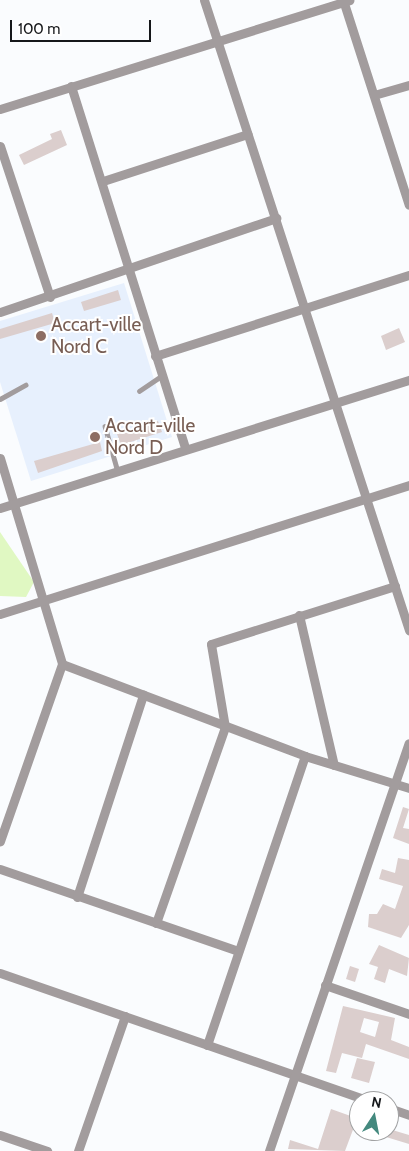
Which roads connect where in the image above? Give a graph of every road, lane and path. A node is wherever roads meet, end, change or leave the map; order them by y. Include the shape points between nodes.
1 (204, 0) edge
2 (345, 1) edge
3 (218, 40) junction
4 (409, 85) edge
5 (71, 86) junction
6 (374, 96) junction
7 (0, 109) edge
8 (248, 134) junction
9 (0, 146) edge
10 (103, 181) junction
11 (409, 205) edge
12 (276, 218) junction
13 (128, 270) junction
14 (409, 275) edge
15 (50, 297) junction
16 (306, 308) junction
17 (0, 312) edge
18 (155, 356) junction
19 (161, 376) junction
20 (409, 380) edge
21 (25, 385) dead end
22 (139, 390) dead end
23 (0, 399) edge
24 (338, 403) junction
25 (105, 426) dead end
26 (186, 448) junction
27 (0, 458) edge
28 (118, 472) junction
29 (409, 485) edge
30 (366, 498) junction
31 (12, 504) junction
32 (0, 508) edge
33 (395, 586) junction
34 (44, 602) junction
35 (0, 614) edge
36 (299, 616) junction
37 (409, 630) edge
38 (62, 664) junction
39 (143, 695) junction
40 (225, 727) junction
41 (409, 743) edge
42 (305, 756) junction
43 (334, 765) junction
44 (395, 784) junction
45 (409, 788) edge
46 (0, 841) edge
47 (0, 868) edge
48 (77, 897) junction
49 (156, 923) junction
50 (238, 951) junction
51 (0, 973) edge
52 (325, 985) junction
53 (409, 1014) edge
54 (125, 1016) junction
55 (207, 1045) junction
56 (296, 1075) junction
57 (349, 1094) edge
58 (0, 1135) edge
59 (47, 1151) edge
60 (78, 1151) edge
61 (269, 1151) edge

1 - 3 street
2 - 3 street
2 - 6 street
3 - 5 street
3 - 8 street
4 - 6 street
5 - 7 street
5 - 10 street
6 - 11 street
8 - 10 street
8 - 12 street
9 - 15 street
10 - 13 street
12 - 13 street
12 - 16 street
13 - 15 street
13 - 18 street
14 - 16 street
15 - 17 street
16 - 18 street
16 - 24 street
18 - 19 street
19 - 22 lane
19 - 26 street
20 - 24 street
21 - 23 lane
24 - 26 street
24 - 30 street
25 - 28 lane
26 - 28 street
27 - 31 street
28 - 31 street
29 - 30 street
30 - 33 street
30 - 34 street
31 - 32 street
31 - 34 street
33 - 36 street
33 - 37 street
34 - 35 street
34 - 38 street
36 - 40 street via 211,644
36 - 43 street
38 - 39 street
38 - 46 street
39 - 40 street
39 - 48 street
40 - 42 street
40 - 49 street
41 - 44 street
42 - 43 street
42 - 50 street
43 - 44 street
44 - 45 street
44 - 52 street
47 - 48 street
48 - 49 street
49 - 50 street
50 - 55 street
51 - 54 street
52 - 53 street
52 - 56 street
54 - 55 street
54 - 60 street
55 - 56 street
56 - 57 street
56 - 61 street
58 - 59 street

